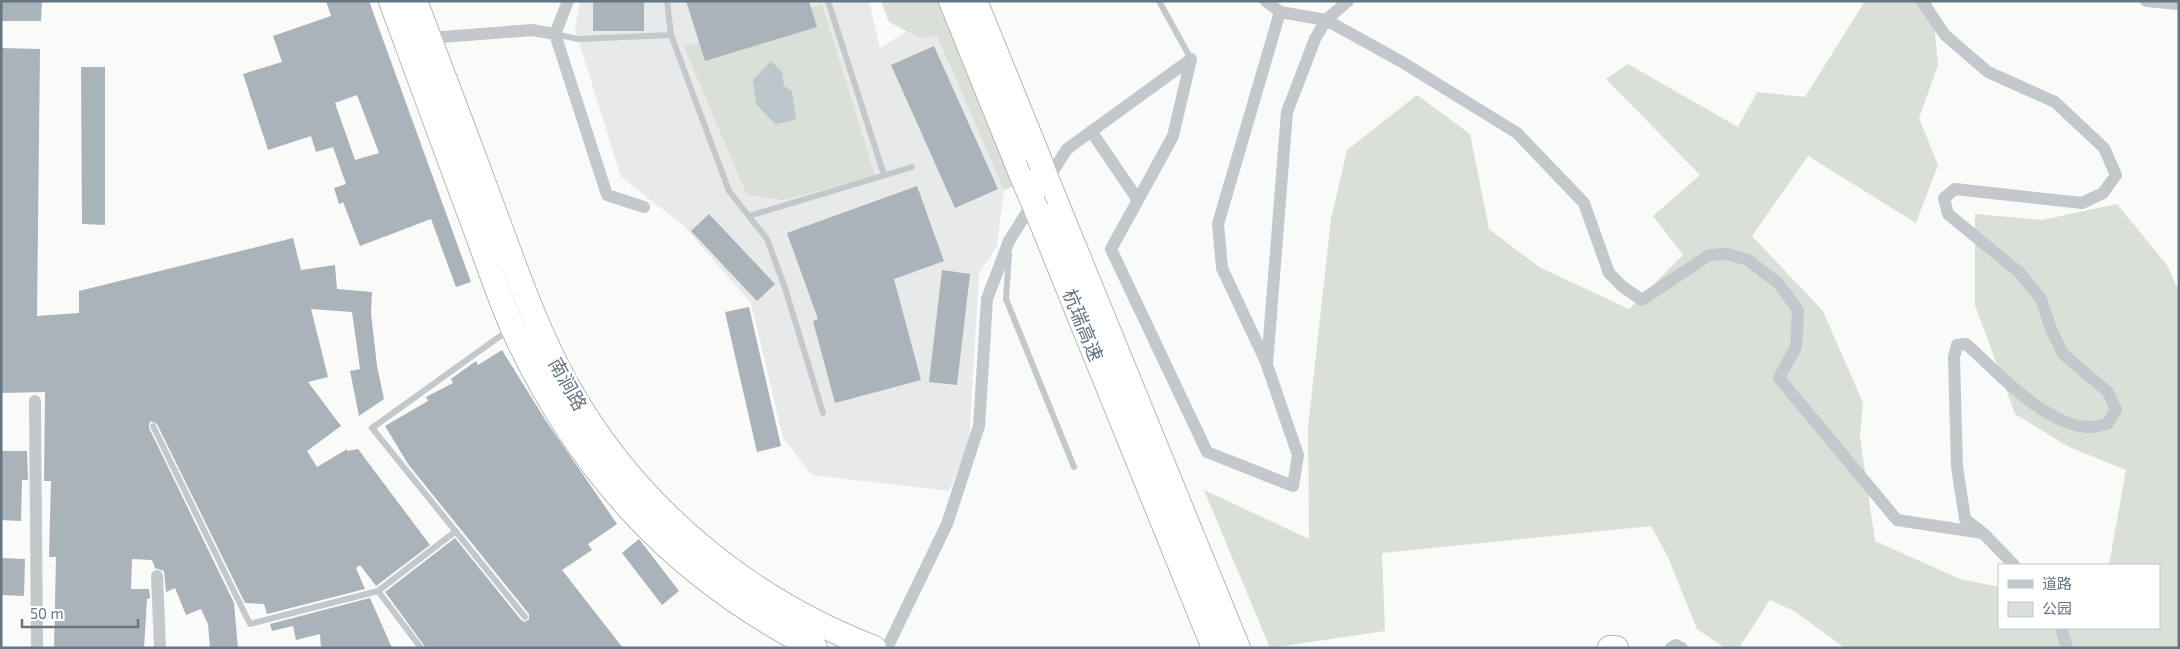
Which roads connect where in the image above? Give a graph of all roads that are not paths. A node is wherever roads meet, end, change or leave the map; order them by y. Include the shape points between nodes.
1 (391, 1) edge
2 (416, 1) edge
3 (568, 1) edge
4 (667, 1) edge
5 (828, 1) edge
6 (951, 1) edge
7 (975, 1) edge
8 (1159, 1) edge
9 (1266, 1) edge
10 (1348, 1) edge
11 (1922, 1) edge
12 (2146, 1) edge
13 (2179, 4) edge
14 (1280, 12) junction
15 (1326, 20) junction
16 (555, 34) junction
17 (671, 35) junction
18 (429, 38) junction
19 (1191, 59) junction
20 (1091, 131) junction
21 (912, 166) dead end
22 (884, 175) junction
23 (1138, 200) junction
24 (644, 207) dead end
25 (749, 216) junction
26 (1009, 241) junction
27 (513, 327) junction
28 (1268, 365) junction
29 (35, 401) dead end
30 (823, 413) dead end
31 (153, 426) dead end
32 (1074, 467) dead end
33 (456, 531) junction
34 (1984, 534) junction
35 (2013, 564) edge
36 (1193, 567) junction
37 (157, 576) dead end
38 (378, 591) junction
39 (525, 617) dead end
40 (2061, 629) edge
41 (37, 648) edge
42 (160, 648) edge
43 (421, 648) edge
44 (815, 648) edge
45 (874, 648) edge
46 (887, 648) edge
47 (1214, 648) edge
48 (1238, 648) edge
49 (1610, 648) edge
50 (1616, 648) edge
51 (1671, 648) edge
52 (1682, 648) edge
53 (2067, 648) edge

1 - 27 highway, 南涧路
2 - 18 highway, 南涧路
3 - 16 street
4 - 17 lane
5 - 22 lane
6 - 36 highway, 杭瑞高速, bridge via 1024,181
7 - 36 highway, 杭瑞高速, bridge via 1050,185
8 - 19 lane
9 - 14 street
10 - 15 street
11 - 34 street via 1945,35 1988,72 2056,102 2104,148 2116,175 2103,193 2082,203 1955,189 1944,198 1948,214 2020,274 2041,299 2062,354 2108,392 2116,410 2106,424 2088,427 2058,420 2032,402 1966,344 1957,345 1954,357 1961,499 1965,519
12 - 13 street
14 - 15 street
14 - 28 street via 1218,224 1222,268
15 - 28 street via 1315,39 1287,112
15 - 34 street via 1402,62 1517,133 1584,203 1608,273 1642,300 1709,255 1727,254 1748,260 1778,283 1798,310 1796,347 1779,378 1897,520
16 - 17 lane via 578,39
16 - 18 street via 532,30
16 - 24 street via 607,195
17 - 25 lane via 729,191
18 - 45 highway, 南涧路 via 536,324 568,387 604,443 668,517 716,559 796,612
19 - 20 street
19 - 23 street via 1173,136
20 - 23 street
20 - 26 street via 1067,149
21 - 22 lane
22 - 25 lane
23 - 28 street via 1111,249 1207,452 1293,486 1298,455
25 - 30 lane via 767,239
26 - 32 lane via 1006,299
26 - 46 street via 987,299 979,426 948,524
27 - 33 lane via 372,428
27 - 44 highway, 南涧路 via 566,428 634,515 676,556 729,597
29 - 41 street
31 - 38 lane via 250,624
33 - 38 lane
33 - 39 lane
34 - 35 street
36 - 47 highway, 杭瑞高速
36 - 48 highway, 杭瑞高速
37 - 42 street
38 - 43 lane
40 - 53 street
49 - 50 highway
51 - 52 street via 1676,645

